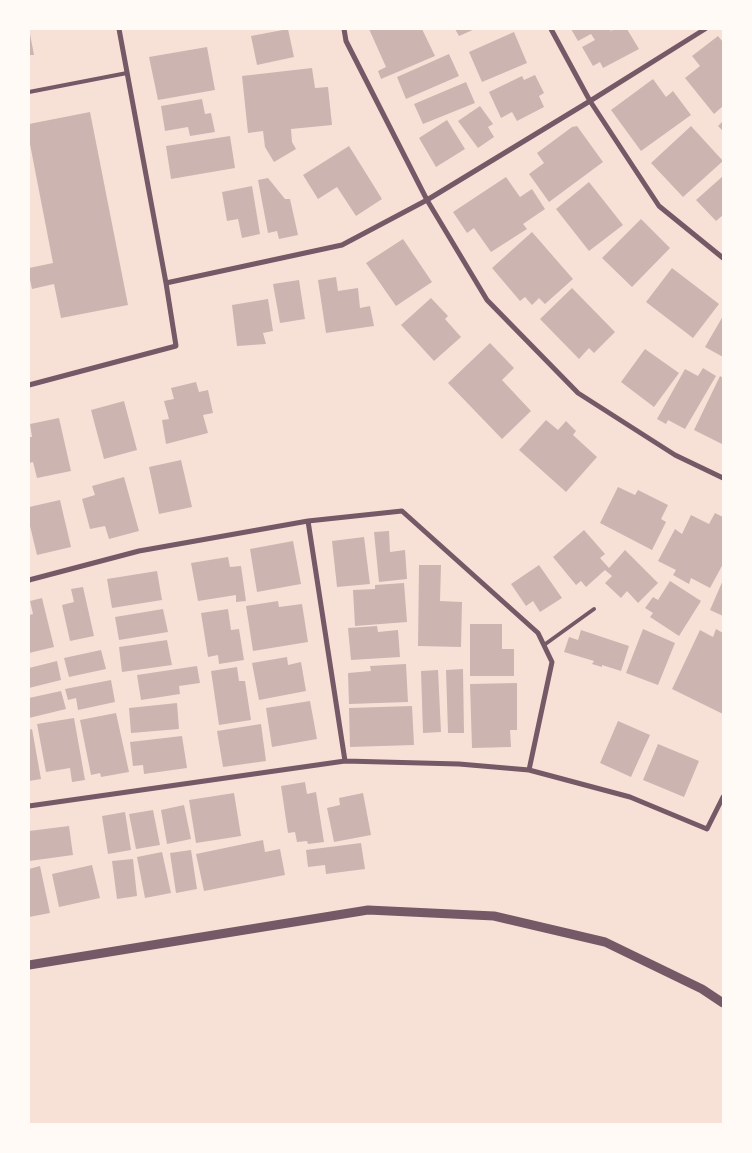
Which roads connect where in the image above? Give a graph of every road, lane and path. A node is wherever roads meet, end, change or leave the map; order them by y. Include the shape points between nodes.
1 (119, 29) edge
2 (344, 29) edge
3 (551, 29) edge
4 (705, 29) edge
5 (127, 73) junction
6 (29, 92) edge
7 (590, 101) junction
8 (427, 200) junction
9 (723, 258) edge
10 (166, 282) junction
11 (29, 385) edge
12 (723, 478) edge
13 (308, 521) junction
14 (29, 580) edge
15 (594, 609) dead end
16 (544, 645) junction
17 (345, 761) junction
18 (529, 770) junction
19 (723, 797) edge
20 (29, 806) edge
21 (29, 965) edge
22 (723, 1003) edge

1 - 5 street
2 - 8 street via 346,41
3 - 7 street
4 - 7 street
5 - 6 lane
5 - 10 street
7 - 8 street
7 - 9 street via 659,206
8 - 10 street via 342,245
8 - 12 street via 486,300 578,392 675,455
10 - 11 street via 176,346
13 - 14 street via 138,551
13 - 16 street via 402,511 538,633
13 - 17 street
15 - 16 lane
16 - 18 street via 552,662
17 - 18 street via 459,764
17 - 20 street
18 - 19 street via 630,796 707,829
21 - 22 street via 368,910 494,916 605,942 702,989

